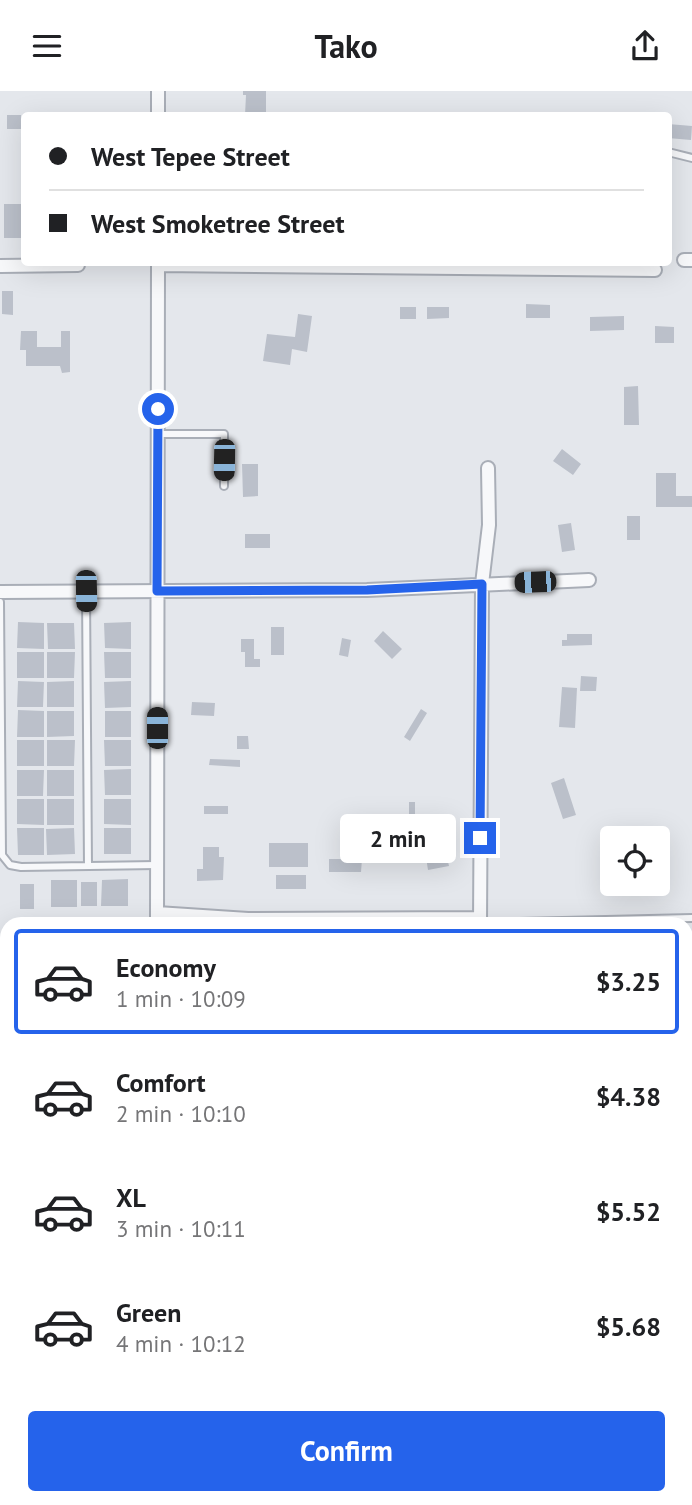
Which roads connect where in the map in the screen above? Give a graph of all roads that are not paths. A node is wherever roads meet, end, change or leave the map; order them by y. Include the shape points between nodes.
1 (158, 91) edge
2 (158, 112) edge
3 (672, 153) edge
4 (692, 158) edge
5 (0, 266) edge
6 (21, 266) edge
7 (158, 266) edge
8 (324, 266) edge
9 (655, 270) dead end
10 (158, 434) junction
11 (488, 468) dead end
12 (223, 486) dead end
13 (589, 580) dead end
14 (482, 584) junction
15 (86, 591) junction
16 (157, 591) junction
17 (0, 592) edge
18 (0, 602) edge
19 (157, 865) junction
20 (88, 866) junction
21 (157, 917) edge
22 (480, 917) edge

1 - 2 street
3 - 4 lane
5 - 6 street
7 - 10 street
8 - 9 street
10 - 12 lane via 224,434
10 - 16 street
11 - 14 street via 489,525
13 - 14 street
14 - 16 street via 367,590
14 - 22 street
15 - 16 street
15 - 17 street
15 - 20 lane
16 - 19 street
18 - 20 lane via 2,855 10,865 21,867
19 - 20 lane
19 - 21 street

